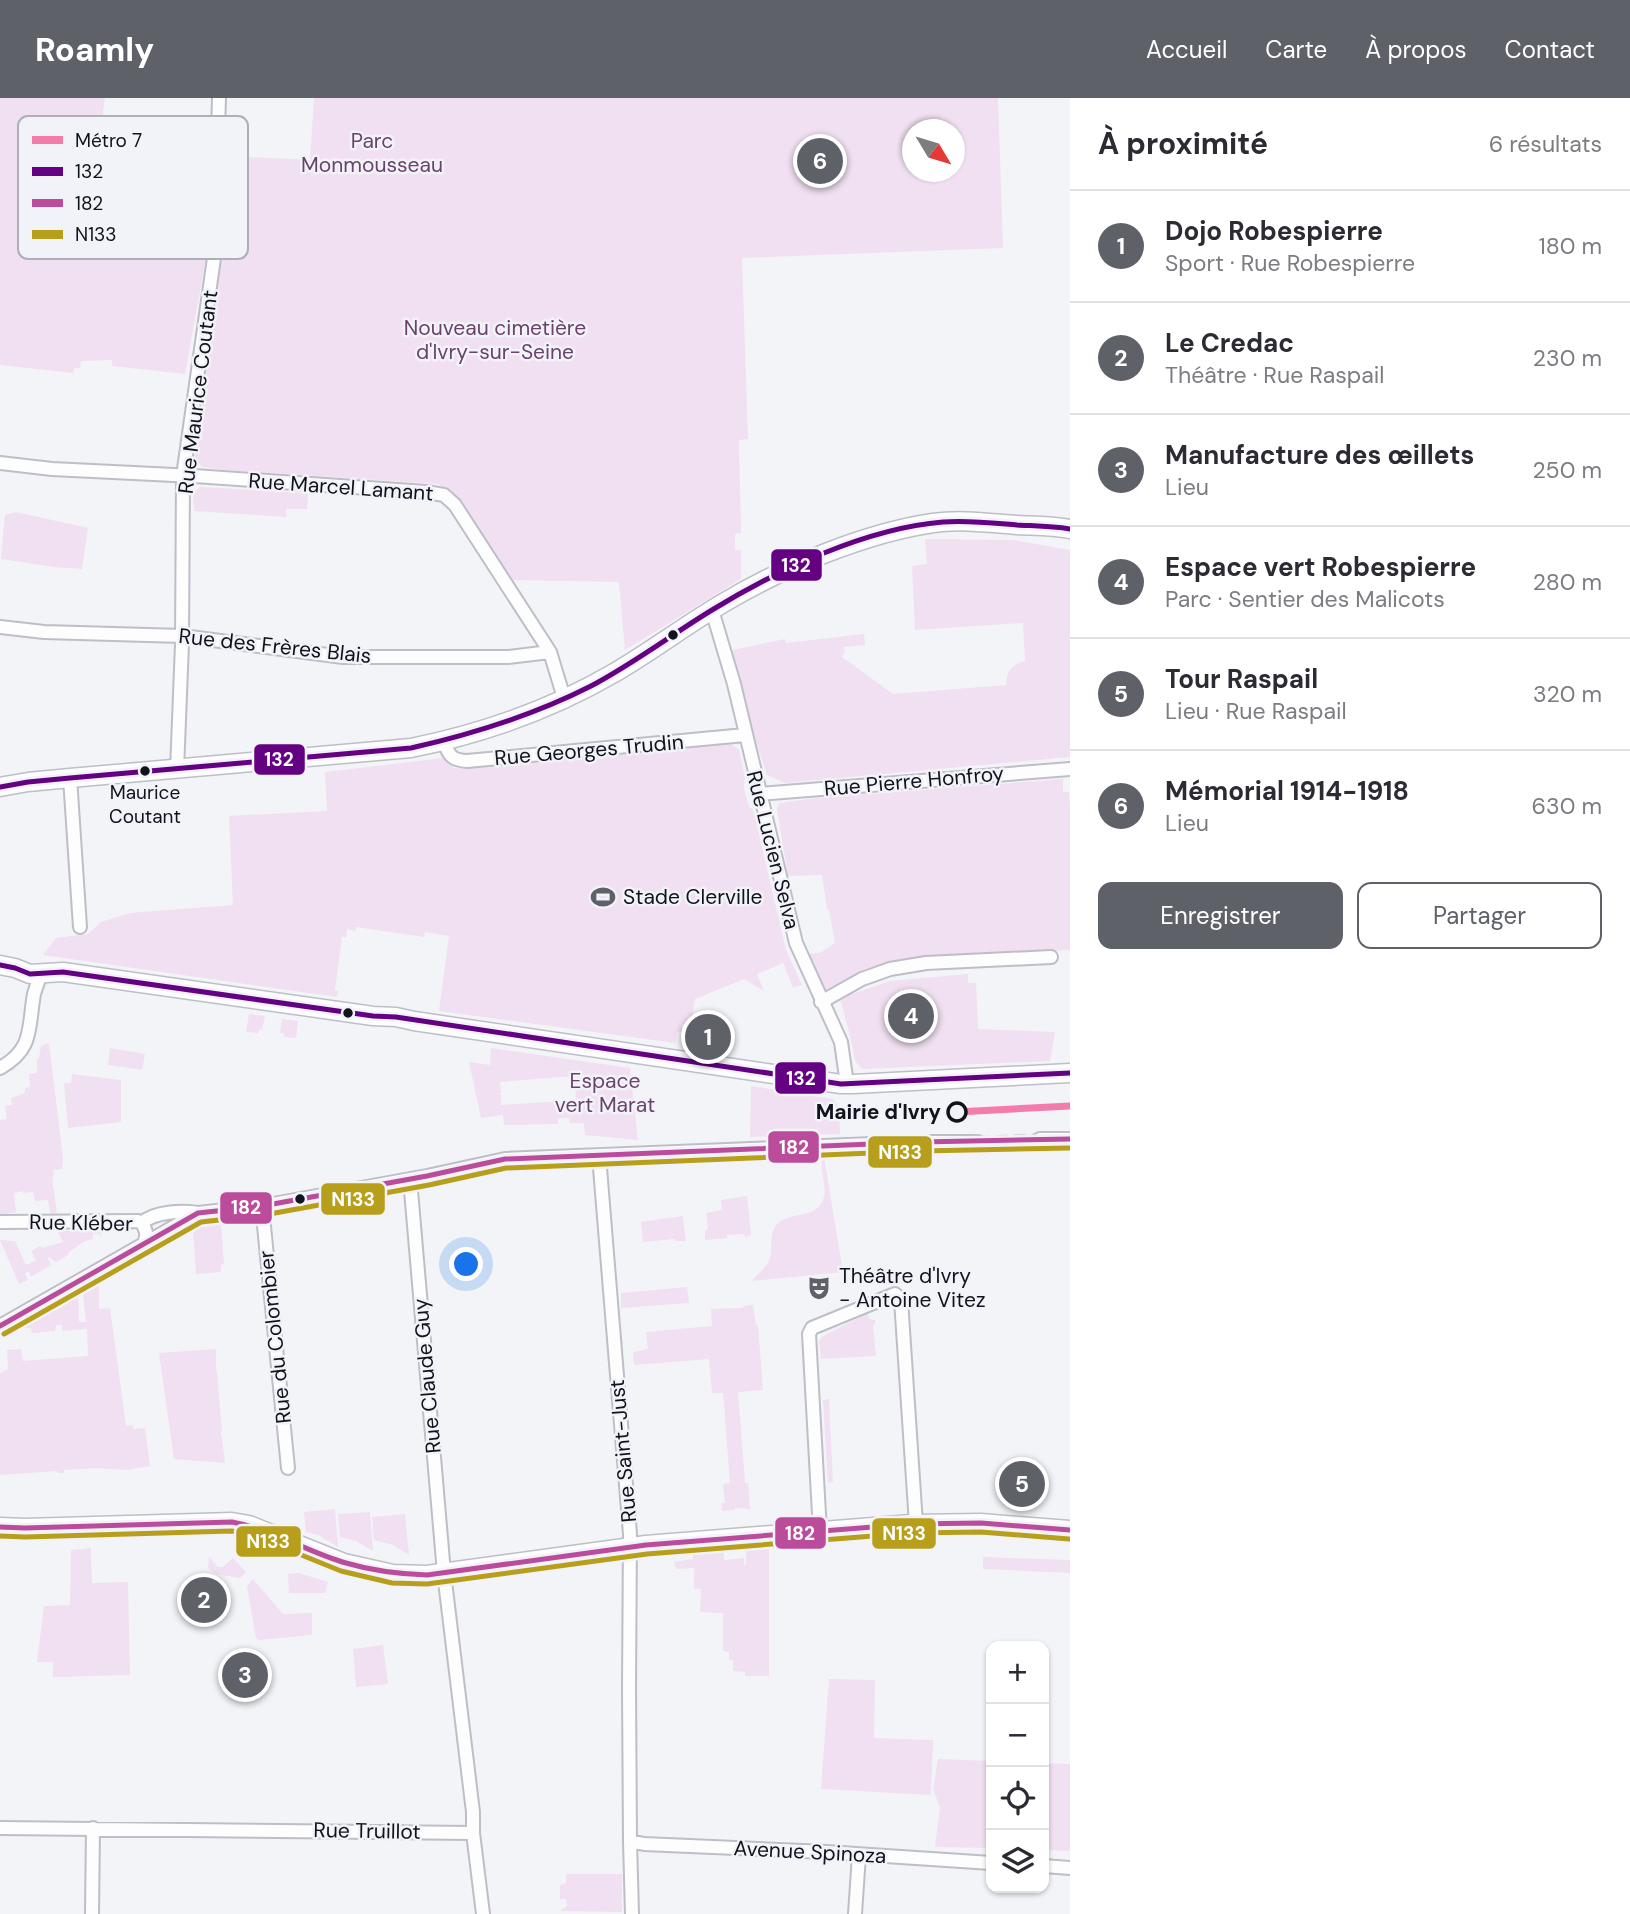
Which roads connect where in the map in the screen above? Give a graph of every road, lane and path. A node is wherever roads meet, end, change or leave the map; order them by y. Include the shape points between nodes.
1 (219, 98) edge
2 (218, 116) edge
3 (214, 259) edge
4 (0, 463) edge
5 (183, 476) junction
6 (1070, 529) edge
7 (712, 610) junction
8 (0, 628) edge
9 (182, 636) junction
10 (550, 652) junction
11 (564, 698) junction
12 (745, 735) junction
13 (444, 742) junction
14 (177, 769) junction
15 (1070, 769) edge
16 (70, 778) junction
17 (0, 787) edge
18 (759, 794) junction
19 (80, 927) dead end
20 (1051, 957) dead end
21 (0, 965) edge
22 (41, 973) junction
23 (821, 1002) junction
24 (0, 1068) edge
25 (1070, 1073) edge
26 (847, 1084) junction
27 (1040, 1139) tunnel mouth
28 (1070, 1139) edge
29 (978, 1142) tunnel mouth
30 (598, 1156) junction
31 (410, 1179) junction
32 (262, 1206) junction
33 (198, 1213) junction
34 (0, 1222) edge
35 (142, 1223) junction
36 (144, 1243) junction
37 (0, 1326) edge
38 (288, 1468) dead end
39 (916, 1524) junction
40 (0, 1527) edge
41 (1070, 1530) edge
42 (821, 1532) junction
43 (629, 1547) junction
44 (443, 1573) junction
45 (0, 1828) edge
46 (93, 1828) junction
47 (472, 1833) junction
48 (630, 1841) junction
49 (859, 1855) junction
50 (986, 1863) edge
51 (1049, 1866) edge
52 (1070, 1868) edge
53 (92, 1914) edge
54 (484, 1914) edge
55 (632, 1914) edge
56 (855, 1914) edge

1 - 2 street, Rue Maurice Coutant
3 - 5 street, Rue Maurice Coutant
4 - 5 street, Rue Marcel Lamant
5 - 9 street, Rue Maurice Coutant
5 - 10 street, Rue Marcel Lamant via 444,495 455,505
6 - 7 main road via 975,521 909,528 797,565
7 - 11 main road via 614,673
7 - 12 street, Rue Lucien Selva
8 - 9 street, Rue des Frères Blais
9 - 10 street, Rue des Frères Blais via 343,657 508,657
9 - 14 street, Rue Maurice Coutant
10 - 11 street, Rue Marcel Lamant
11 - 13 main road
12 - 13 street, Rue Georges Trudin via 467,761 448,753
12 - 18 street, Rue Lucien Selva
13 - 14 main road
14 - 16 main road
15 - 18 street, Rue Pierre Honfroy
16 - 17 main road
16 - 19 street
18 - 23 street, Rue Lucien Selva via 796,943
20 - 23 street via 890,969
21 - 22 main road
22 - 24 street via 26,1043
22 - 26 main road via 63,972 396,1017
23 - 26 street, Rue Lucien Selva via 841,1042
25 - 26 main road
27 - 28 street
29 - 30 street
30 - 31 street via 505,1159
30 - 43 street, Rue Saint-Just
31 - 32 street
31 - 44 street, Rue Claude Guy
32 - 33 street
32 - 38 street, Rue du Colombier
33 - 35 street via 152,1216
33 - 36 street
34 - 35 street, Rue Kléber
35 - 36 street, Rue Kléber via 147,1237
36 - 37 street
39 - 41 main road via 981,1523
39 - 42 main road
39 - 42 street via 901,1300 895,1294 812,1328 808,1334
40 - 44 main road via 232,1522 344,1563 393,1574
42 - 43 main road
43 - 44 main road
43 - 48 street, Rue Saint-Just
44 - 47 street
45 - 46 street, Rue Truillot
46 - 47 street, Rue Truillot
46 - 53 street
47 - 54 street
48 - 49 street, Avenue Spinoza
48 - 55 street, Rue Saint-Just
49 - 50 street, Avenue Spinoza
49 - 56 street
51 - 52 street

